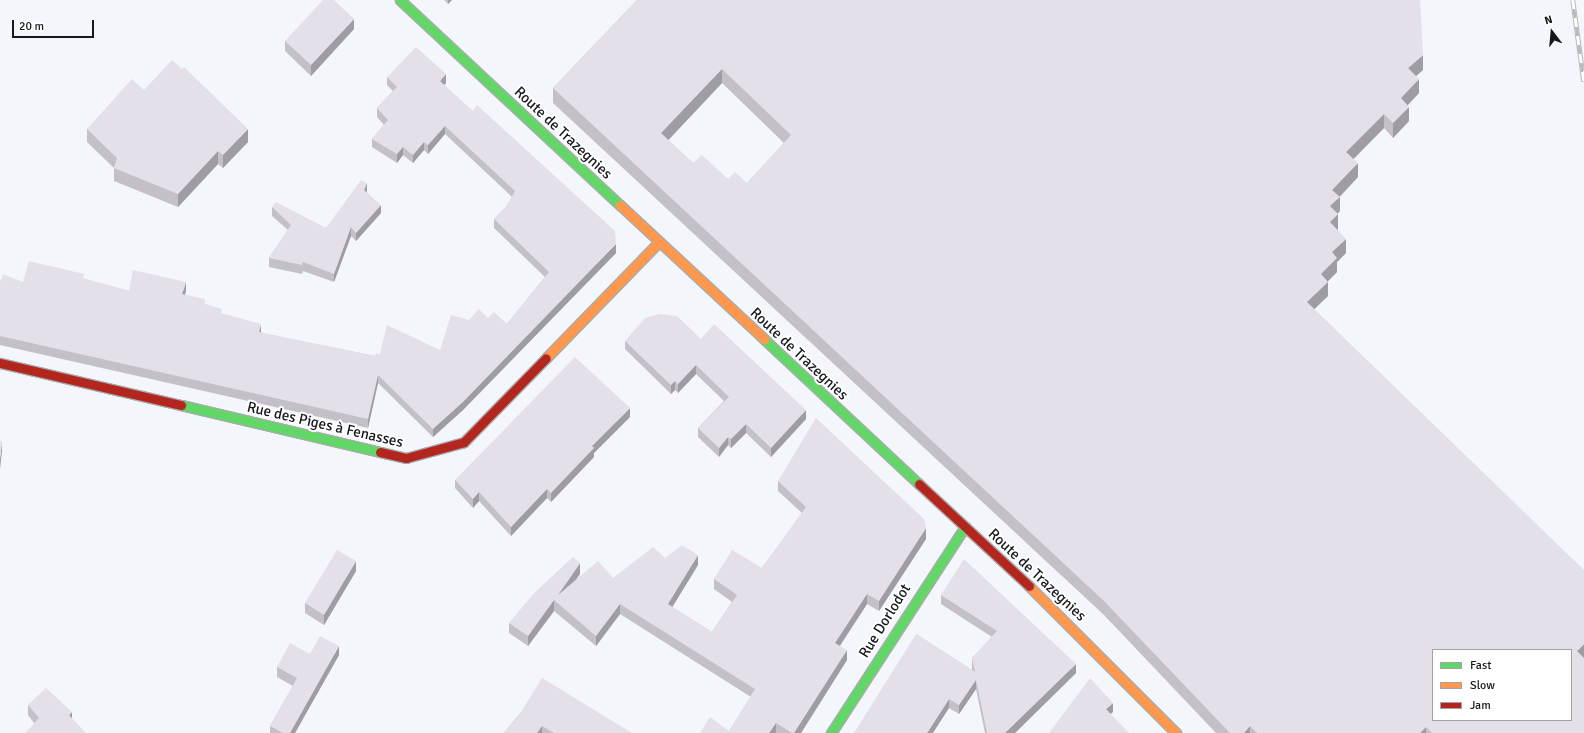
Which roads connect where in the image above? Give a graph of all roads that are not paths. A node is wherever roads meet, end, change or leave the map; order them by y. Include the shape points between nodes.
1 (400, 0) edge
2 (658, 242) junction
3 (0, 363) edge
4 (965, 527) junction
5 (831, 733) edge
6 (1176, 733) edge

1 - 2 main road, Route de Trazegnies
2 - 3 main road, Rue des Piges à Fenasses via 464,442 406,458
2 - 4 main road, Route de Trazegnies
4 - 5 main road, Rue Dorlodot via 916,598
4 - 6 main road, Route de Trazegnies via 1082,637

